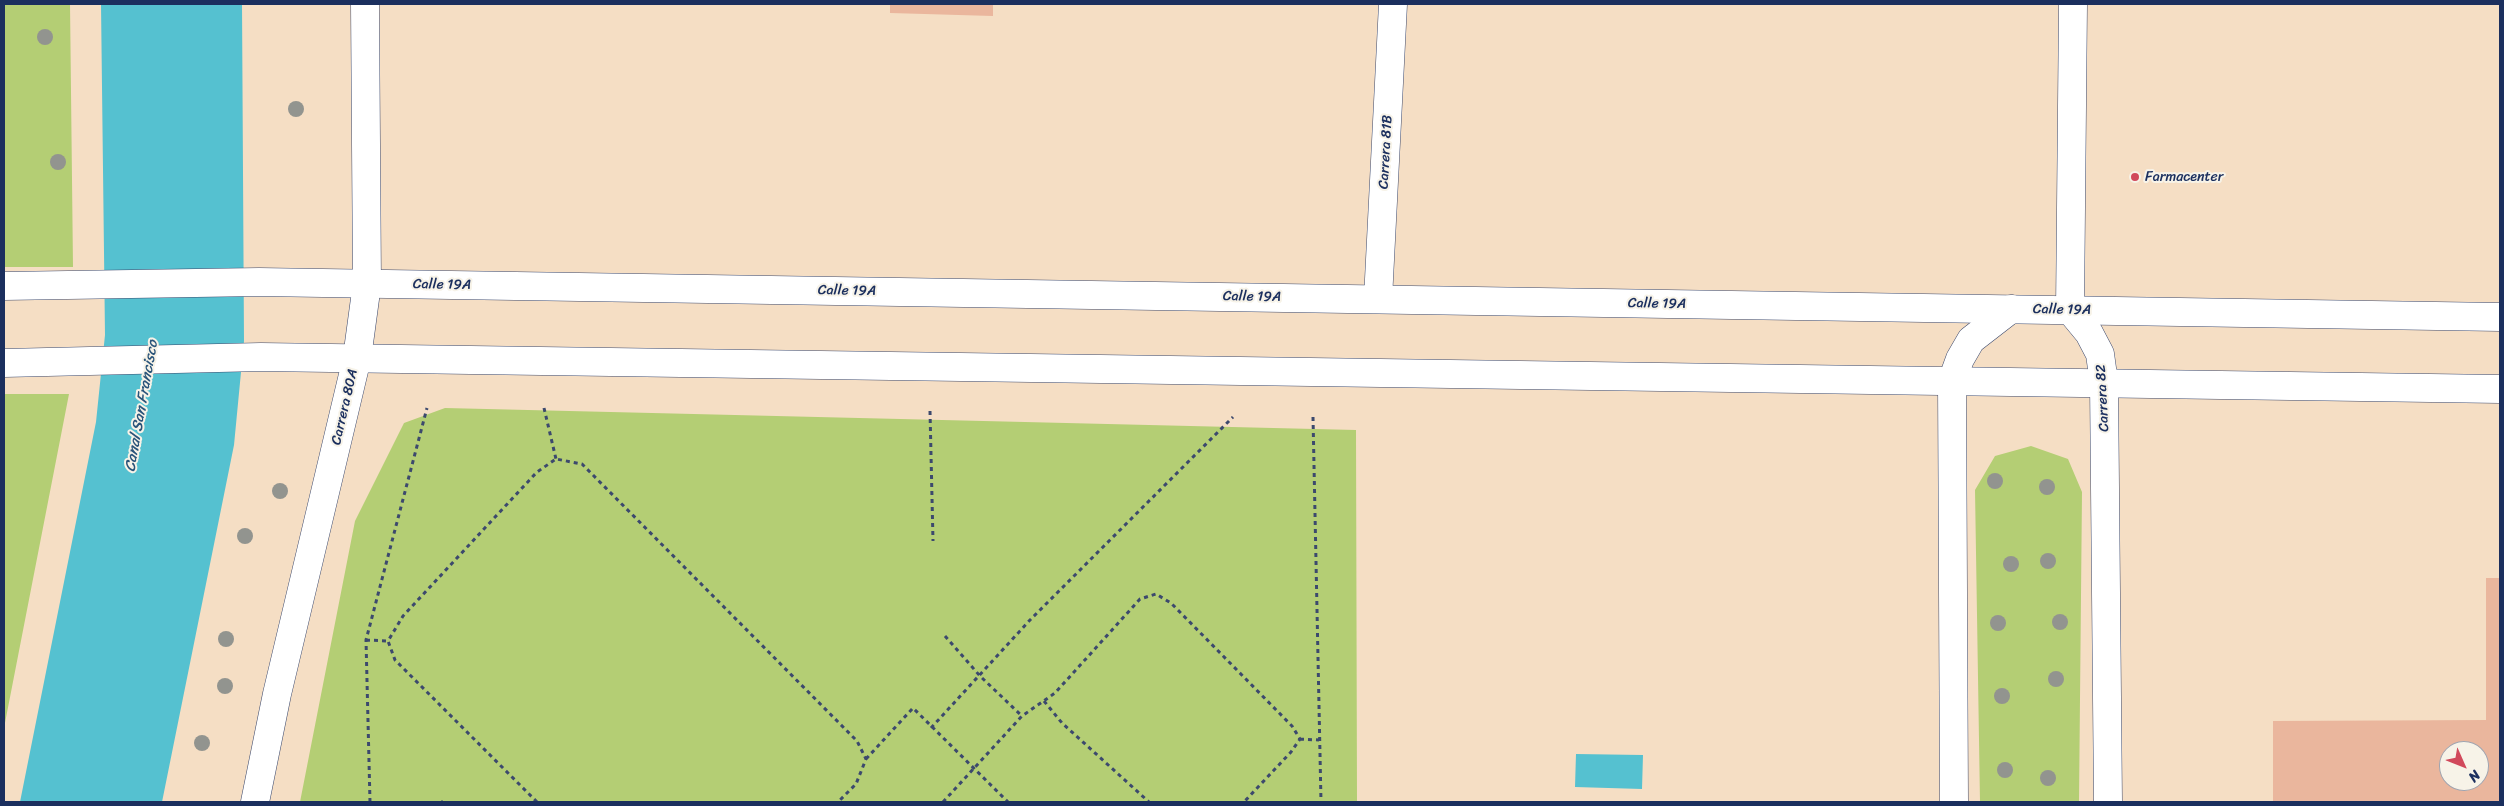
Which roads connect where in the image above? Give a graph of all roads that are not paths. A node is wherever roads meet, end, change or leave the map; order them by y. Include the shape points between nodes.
1 (365, 4) edge
2 (1393, 4) edge
3 (2073, 4) edge
4 (367, 284) junction
5 (4, 286) edge
6 (1378, 299) junction
7 (2011, 309) junction
8 (2070, 310) junction
9 (2500, 317) edge
10 (357, 358) junction
11 (4, 363) edge
12 (1952, 381) junction
13 (2104, 383) junction
14 (2500, 389) edge
15 (255, 802) edge
16 (1954, 802) edge
17 (2108, 802) edge

1 - 4 street, Carrera 80A
2 - 6 street, Carrera 81B
3 - 8 street
4 - 5 street, Calle 19A via 259,282
4 - 6 street, Calle 19A
4 - 10 street, Carrera 80A
6 - 7 street, Calle 19A
7 - 8 street, Calle 19A
7 - 12 street via 1972,340
8 - 9 street, Calle 19A
8 - 13 street, Carrera 82 via 2089,332 2100,354
10 - 11 street
10 - 12 street
10 - 15 street, Carrera 80A via 277,694
12 - 13 street
12 - 16 street
13 - 14 street
13 - 17 street, Carrera 82

